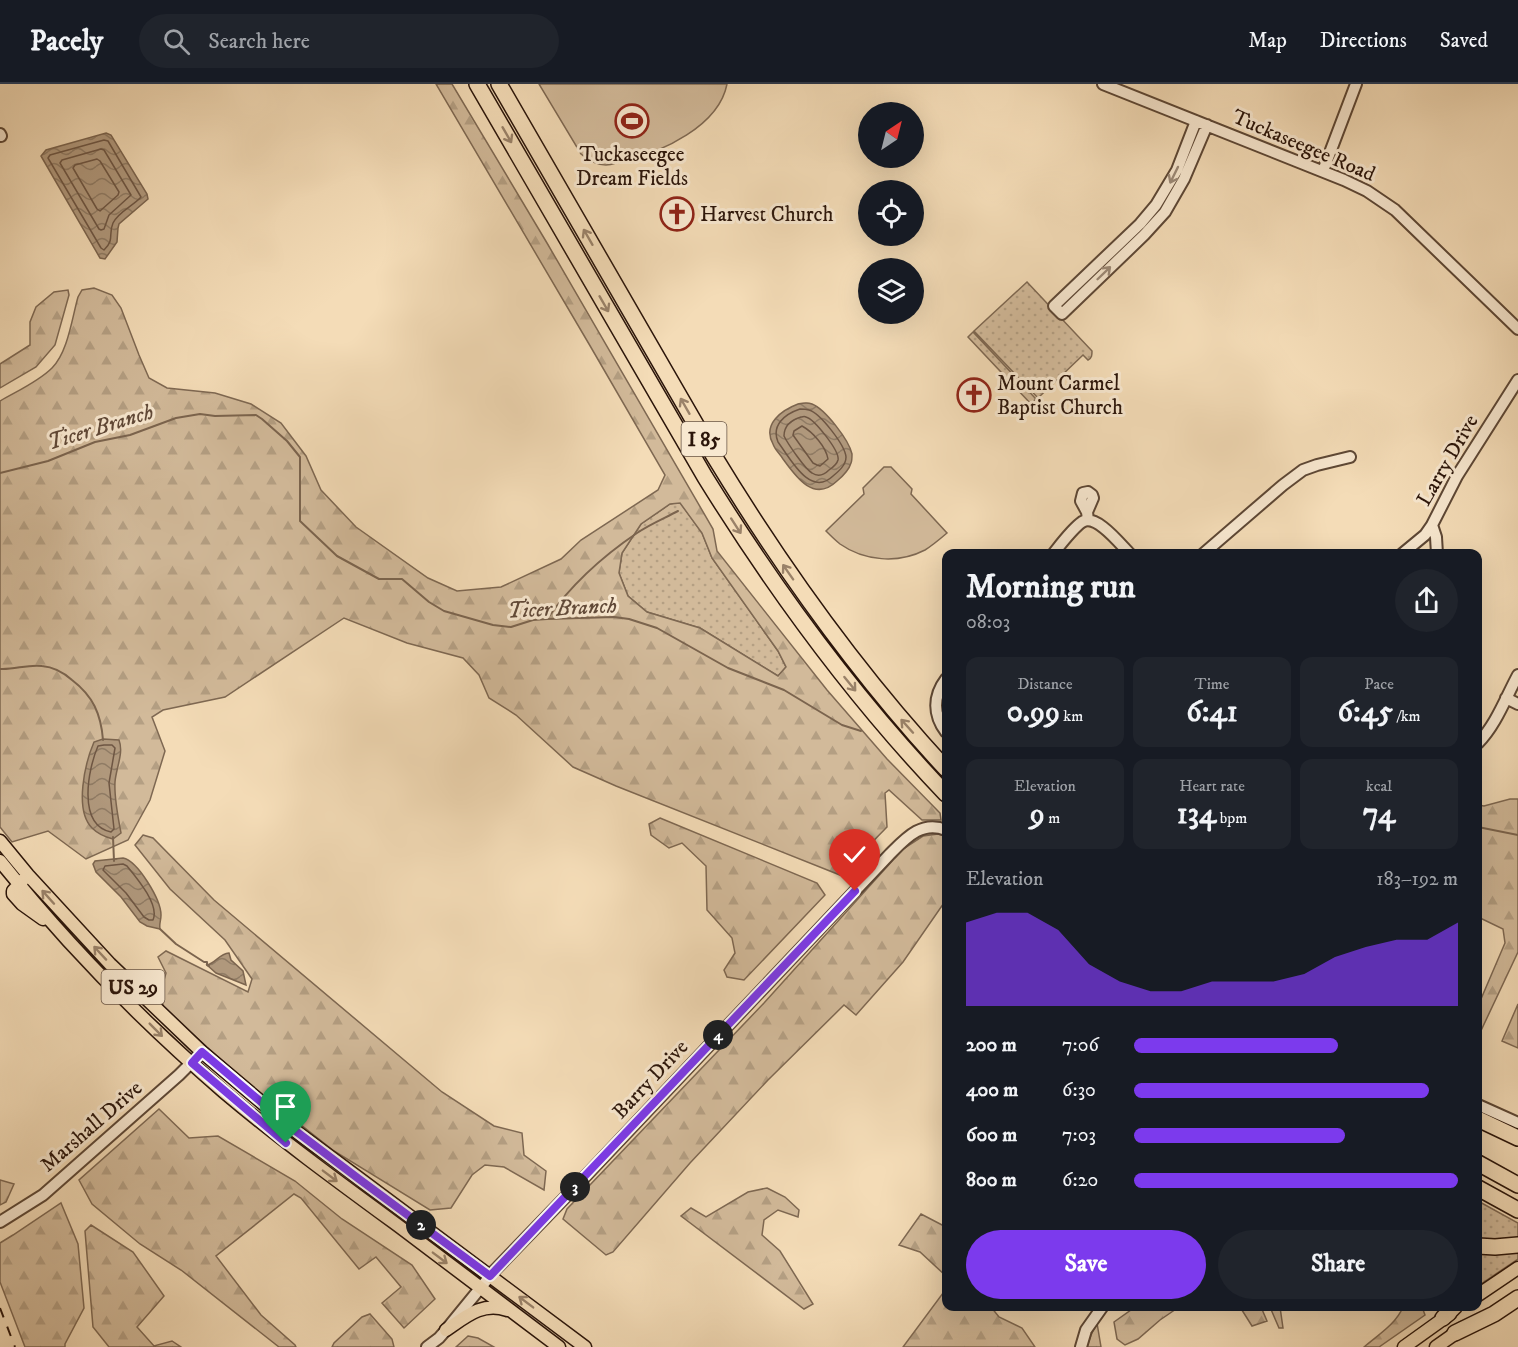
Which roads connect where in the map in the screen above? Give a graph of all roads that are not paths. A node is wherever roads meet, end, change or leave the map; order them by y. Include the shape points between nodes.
1 (477, 84) edge
2 (499, 84) edge
3 (1102, 84) edge
4 (1356, 84) edge
5 (1201, 123) junction
6 (1323, 171) junction
7 (1058, 310) dead end
8 (1518, 329) edge
9 (1518, 380) edge
10 (1350, 457) dead end
11 (1432, 525) junction
12 (1057, 549) edge
13 (1125, 549) edge
14 (1209, 549) edge
15 (1408, 549) edge
16 (1437, 549) edge
17 (1518, 675) edge
18 (942, 685) edge
19 (1506, 698) junction
20 (1518, 704) edge
21 (942, 726) edge
22 (1482, 738) edge
23 (942, 765) edge
24 (942, 790) edge
25 (942, 828) edge
26 (0, 841) edge
27 (0, 861) edge
28 (28, 875) junction
29 (18, 884) junction
30 (202, 1052) junction
31 (192, 1063) junction
32 (1482, 1107) edge
33 (1482, 1121) edge
34 (1518, 1123) edge
35 (1518, 1138) edge
36 (1482, 1165) edge
37 (1518, 1185) edge
38 (1482, 1190) edge
39 (1518, 1210) edge
40 (0, 1222) edge
41 (1518, 1245) edge
42 (1482, 1246) edge
43 (1518, 1268) edge
44 (490, 1276) junction
45 (480, 1288) junction
46 (1518, 1290) edge
47 (1482, 1292) edge
48 (1518, 1298) edge
49 (1099, 1311) edge
50 (1450, 1311) edge
51 (1454, 1311) edge
52 (512, 1312) junction
53 (1443, 1318) junction
54 (446, 1330) junction
55 (1455, 1333) junction
56 (427, 1347) edge
57 (559, 1347) edge
58 (585, 1347) edge
59 (1081, 1347) edge
60 (1404, 1347) edge
61 (1436, 1347) edge

1 -> 24 highway, I 85 via 731,519 847,680
23 -> 2 highway, I 85 via 838,640 764,536
3 - 5 street, Tuckaseegee Road
4 - 6 street
5 - 6 street, Tuckaseegee Road
5 - 7 street via 1188,170 1165,212
6 - 8 street, Tuckaseegee Road via 1367,191 1395,210
9 - 11 street, Larry Drive via 1463,466
10 - 14 street via 1303,470
11 - 15 street, Larry Drive
11 - 16 street
12 - 13 street via 1087,516
17 - 19 street
18 - 21 street via 936,708
19 - 20 street
19 - 22 street
25 - 44 street, Barry Drive via 913,833 890,854
26 - 28 main road, US 29
27 - 29 main road
28 - 29 main road
30 -> 28 main road, US 29 via 125,978
29 -> 31 main road, US 29 via 13,891 15,898 58,928
30 - 31 street, Marshall Drive
30 - 44 main road, US 29 via 293,1129
31 - 40 street, Marshall Drive via 43,1195
31 -> 45 main road, US 29 via 286,1143
32 - 34 street
33 - 35 highway
36 - 37 highway
38 - 39 highway
41 - 42 highway
43 - 47 main road
44 - 45 street, Barry Drive
58 -> 44 main road, US 29
45 - 52 main road, US 29
45 - 54 street, Barry Drive
46 - 55 main road
48 - 55 highway
49 - 59 street via 1086,1330
50 - 53 highway
51 - 53 main road
52 - 54 main road via 500,1307 481,1308
52 - 57 main road, US 29
53 - 60 main road
54 - 56 street, Barry Drive
55 - 61 main road

